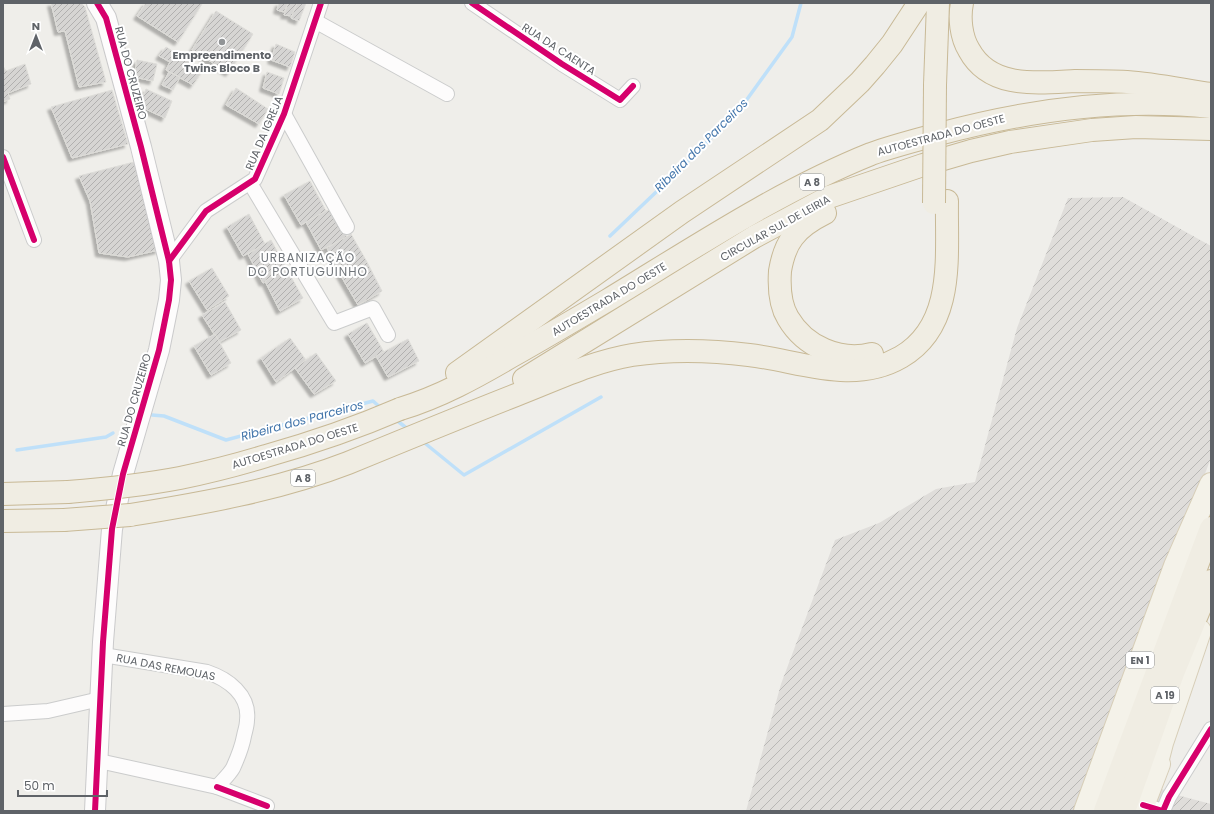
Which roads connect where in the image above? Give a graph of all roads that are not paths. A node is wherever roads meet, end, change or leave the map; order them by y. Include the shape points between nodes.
1 (321, 3) edge
2 (472, 3) edge
3 (919, 3) edge
4 (938, 3) edge
5 (952, 3) edge
6 (962, 3) edge
7 (105, 8) edge
8 (315, 22) junction
9 (941, 85) junction
10 (633, 86) dead end
11 (447, 94) dead end
12 (1211, 94) edge
13 (1211, 107) edge
14 (284, 114) junction
15 (1211, 129) edge
16 (3, 157) edge
17 (250, 182) junction
18 (863, 185) junction
19 (941, 202) junction
20 (347, 227) dead end
21 (34, 240) dead end
22 (169, 261) junction
23 (388, 335) dead end
24 (454, 382) junction
25 (468, 413) junction
26 (1211, 484) edge
27 (3, 494) edge
28 (3, 521) edge
29 (1211, 528) edge
30 (1211, 581) edge
31 (1211, 590) edge
32 (1211, 646) edge
33 (103, 655) junction
34 (100, 699) junction
35 (3, 714) edge
36 (1211, 729) edge
37 (98, 761) junction
38 (1153, 778) junction
39 (217, 787) junction
40 (267, 806) dead end
41 (1147, 810) edge
42 (95, 811) edge
43 (1085, 811) edge
44 (1105, 811) edge

1 - 8 street, RUA DA IGREJA
2 - 10 street, RUA DA CAENTA via 620,100
3 - 24 highway via 875,65 820,120 682,212
4 - 9 highway via 936,27
5 - 9 highway
6 - 12 highway via 962,30 966,45 984,69 1001,78 1026,83 1126,82
7 - 22 street, RUA DO CRUZEIRO
8 - 11 street
8 - 14 street, RUA DA IGREJA
9 - 19 highway
13 - 24 highway, AUTOESTRADA DO OESTE / A 8 via 1129,104 1040,111 965,127 873,154 816,179 730,226 544,338
14 - 17 street, RUA DA IGREJA via 255,179
14 - 20 street
15 - 18 highway, CIRCULAR SUL DE LEIRIA / A 8 via 1136,127 1017,140 923,165
16 - 21 street
17 - 22 street, RUA DA IGREJA via 206,211
17 - 23 street via 334,323 373,308
18 - 19 highway via 856,196 803,226 785,250 781,265 780,292 788,318 810,343 826,351 844,355 856,356 883,350 904,338 918,323 932,287
18 - 25 highway, CIRCULAR SUL DE LEIRIA / A 8 via 829,197 754,237
19 - 25 highway via 946,283 940,308 932,326 914,348 883,366 860,370 834,370 718,352 649,353 589,365
22 - 33 street, RUA DO CRUZEIRO via 169,300 159,350 123,474 112,524
24 - 27 highway, AUTOESTRADA DO OESTE / A 8, bridge via 418,404 365,424 314,443 222,469 135,485 68,492
25 - 28 highway, A 8, bridge via 308,477 232,497 130,515
26 - 43 main road, EN 1 via 1175,566
29 - 44 highway, A 19
30 - 41 highway, A 19 via 1173,673
31 - 38 main road via 1205,618 1162,743
32 - 38 main road
33 - 34 street, RUA DO CRUZEIRO
33 - 39 street, RUA DAS REMOUAS via 207,672 231,683 239,692 246,705 248,719 241,750 232,769
34 - 35 street via 48,711
34 - 37 street, RUA DO CRUZEIRO
36 - 41 street via 1169,797
37 - 39 street
37 - 42 street, RUA DO CRUZEIRO
38 - 41 main road
39 - 40 street

